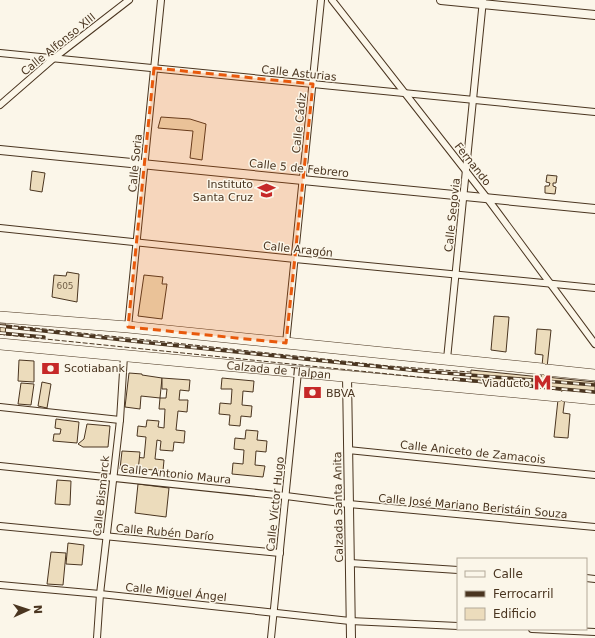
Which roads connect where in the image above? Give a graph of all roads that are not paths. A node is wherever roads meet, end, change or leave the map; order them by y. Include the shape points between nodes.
1 (129, 0) edge
2 (161, 0) edge
3 (322, 0) edge
4 (332, 0) edge
5 (441, 0) edge
6 (483, 2) edge
7 (595, 15) edge
8 (0, 53) edge
9 (54, 58) junction
10 (154, 68) junction
11 (313, 84) junction
12 (405, 94) junction
13 (473, 101) junction
14 (0, 105) edge
15 (595, 112) edge
16 (0, 150) edge
17 (145, 165) junction
18 (466, 172) junction
19 (303, 180) junction
20 (464, 196) junction
21 (487, 198) junction
22 (595, 209) edge
23 (0, 228) edge
24 (137, 242) junction
25 (295, 259) junction
26 (456, 274) junction
27 (551, 283) junction
28 (595, 288) edge
29 (0, 317) edge
30 (128, 327) junction
31 (286, 343) junction
32 (0, 344) edge
33 (595, 344) edge
34 (124, 356) junction
35 (447, 360) junction
36 (298, 372) junction
37 (595, 375) edge
38 (347, 376) junction
39 (595, 399) edge
40 (0, 408) edge
41 (120, 420) junction
42 (348, 450) junction
43 (0, 466) edge
44 (595, 474) edge
45 (113, 477) junction
46 (286, 496) junction
47 (349, 504) junction
48 (0, 526) edge
49 (595, 527) edge
50 (107, 536) junction
51 (280, 553) junction
52 (350, 563) junction
53 (457, 570) edge
54 (0, 585) edge
55 (100, 594) junction
56 (274, 612) junction
57 (350, 621) junction
58 (457, 626) edge
59 (553, 630) edge
60 (595, 632) edge
61 (97, 638) edge
62 (271, 638) edge
63 (351, 638) edge

1 - 9 street, Calle Alfonso XIII
2 - 10 street, Calle Soria
3 - 11 street, Calle Cádiz
4 - 12 street, Fernando
5 - 6 street
6 - 7 street
6 - 13 street, Calle Segovia
8 - 9 street, Calle Asturias
9 - 10 street, Calle Asturias
9 - 14 street, Calle Alfonso XIII
10 - 11 street, Calle Asturias
10 - 17 street, Calle Soria
11 - 12 street, Calle Asturias
11 - 19 street, Calle Cádiz
12 - 13 street, Calle Asturias
12 - 18 street, Fernando
13 - 15 street, Calle Asturias
13 - 18 street, Calle Segovia
16 - 17 street, Calle 5 de Febrero
17 - 19 street, Calle 5 de Febrero
17 - 24 street, Calle Soria
18 - 20 street, Calle Segovia
18 - 21 street, Fernando
19 - 20 street, Calle 5 de Febrero
19 - 25 street, Calle Cádiz
20 - 21 street, Calle 5 de Febrero
20 - 26 street, Calle Segovia
21 - 22 street, Calle 5 de Febrero
21 - 27 street, Fernando
23 - 24 street, Calle Aragón
24 - 25 street, Calle Aragón
24 - 30 street, Calle Soria
25 - 26 street, Calle Aragón
25 - 31 street, Calle Cádiz
26 - 27 street, Calle Aragón
26 - 35 street, Calle Segovia
27 - 28 street, Calle Aragón
27 - 33 street, Fernando
29 - 30 highway
30 - 31 highway
31 - 35 highway
32 - 34 highway, Calzada de Tlalpan
34 - 36 highway, Calzada de Tlalpan
34 - 41 street, Calle Bismarck
35 - 37 highway
36 - 38 highway, Calzada de Tlalpan
36 - 46 street, Calle Víctor Hugo
38 - 39 highway, Calzada de Tlalpan
38 - 42 street, Calzada Santa Anita
40 - 41 street
41 - 45 street, Calle Bismarck
42 - 44 street, Calle Aniceto de Zamacois
42 - 47 street, Calzada Santa Anita
43 - 45 street, Calle Antonio Maura
45 - 46 street, Calle Antonio Maura
45 - 50 street, Calle Bismarck
46 - 47 street, Calle Antonio Maura
46 - 51 street, Calle Víctor Hugo
47 - 49 street, Calle José Mariano Beristáin Souza
47 - 52 street, Calzada Santa Anita
48 - 50 street, Calle Rubén Darío
50 - 51 street, Calle Rubén Darío
50 - 55 street, Calle Bismarck
51 - 56 street, Calle Víctor Hugo
52 - 53 street
52 - 57 street, Calzada Santa Anita
54 - 55 street, Calle Miguel Ángel
55 - 56 street, Calle Miguel Ángel
55 - 61 street, Calle Bismarck
56 - 57 street, Calle Miguel Ángel
56 - 62 street, Calle Víctor Hugo
57 - 58 street, Calle Miguel Ángel
57 - 63 street, Calzada Santa Anita
59 - 60 street

